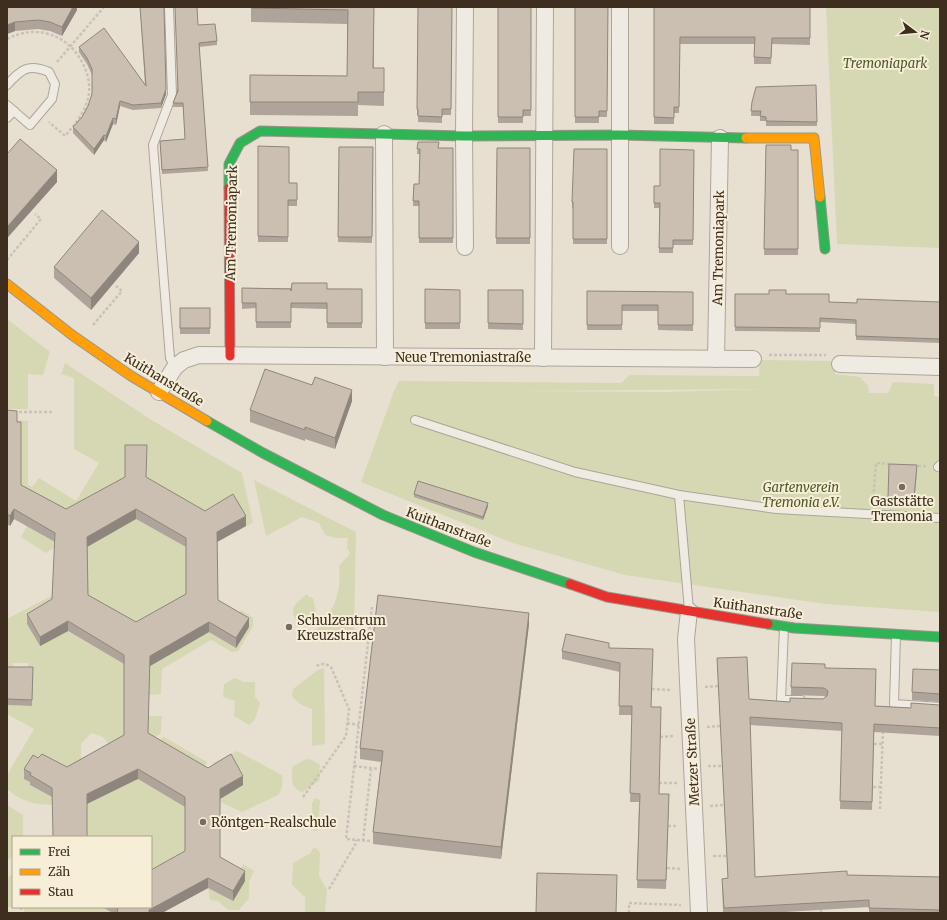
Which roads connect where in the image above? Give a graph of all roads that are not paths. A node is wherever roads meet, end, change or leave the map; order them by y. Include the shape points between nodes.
1 (169, 7) edge
2 (465, 7) edge
3 (544, 7) edge
4 (620, 7) edge
5 (7, 85) edge
6 (10, 108) edge
7 (7, 118) edge
8 (384, 134) junction
9 (619, 135) junction
10 (464, 136) junction
11 (544, 136) junction
12 (720, 138) junction
13 (620, 246) dead end
14 (466, 247) dead end
15 (825, 250) dead end
16 (7, 284) edge
17 (230, 356) junction
18 (385, 357) junction
19 (543, 358) junction
20 (716, 359) junction
21 (753, 359) road end
22 (840, 364) road end
23 (175, 367) junction
24 (940, 367) edge
25 (159, 392) junction
26 (416, 420) dead end
27 (679, 495) junction
28 (940, 518) edge
29 (689, 611) junction
30 (784, 626) junction
31 (896, 635) junction
32 (940, 637) edge
33 (809, 701) edge
34 (940, 707) edge
35 (699, 913) edge

1 - 23 lane via 172,95 154,145 170,358
2 - 10 street
3 - 11 street
4 - 9 street
5 - 6 lane via 18,73 34,67 49,72 55,84 52,99 30,125
6 - 7 lane
8 - 10 street, Am Tremoniapark
8 - 17 street, Am Tremoniapark via 260,131 240,143 230,164
8 - 18 street
9 - 11 street, Am Tremoniapark
9 - 12 street, Am Tremoniapark
9 - 13 street
10 - 11 street, Am Tremoniapark
10 - 14 street
11 - 19 street
12 - 15 street, Am Tremoniapark via 814,138
12 - 20 street, Am Tremoniapark
16 - 25 street, Kuithanstraße via 76,338
17 - 18 street, Neue Tremoniastraße
17 - 23 street, Neue Tremoniastraße via 199,355 184,360
18 - 19 street, Neue Tremoniastraße
19 - 20 street, Neue Tremoniastraße
20 - 21 street, Neue Tremoniastraße
22 - 24 street
23 - 25 street
25 - 29 street, Kuithanstraße via 263,453 397,521 474,552 607,597
26 - 27 lane via 575,472
27 - 28 lane via 776,509
27 - 29 lane
29 - 30 street, Kuithanstraße
29 - 35 street, Metzer Straße via 686,638
30 - 31 street, Kuithanstraße
30 - 33 lane via 781,700
31 - 32 street, Kuithanstraße
31 - 34 lane via 894,704

